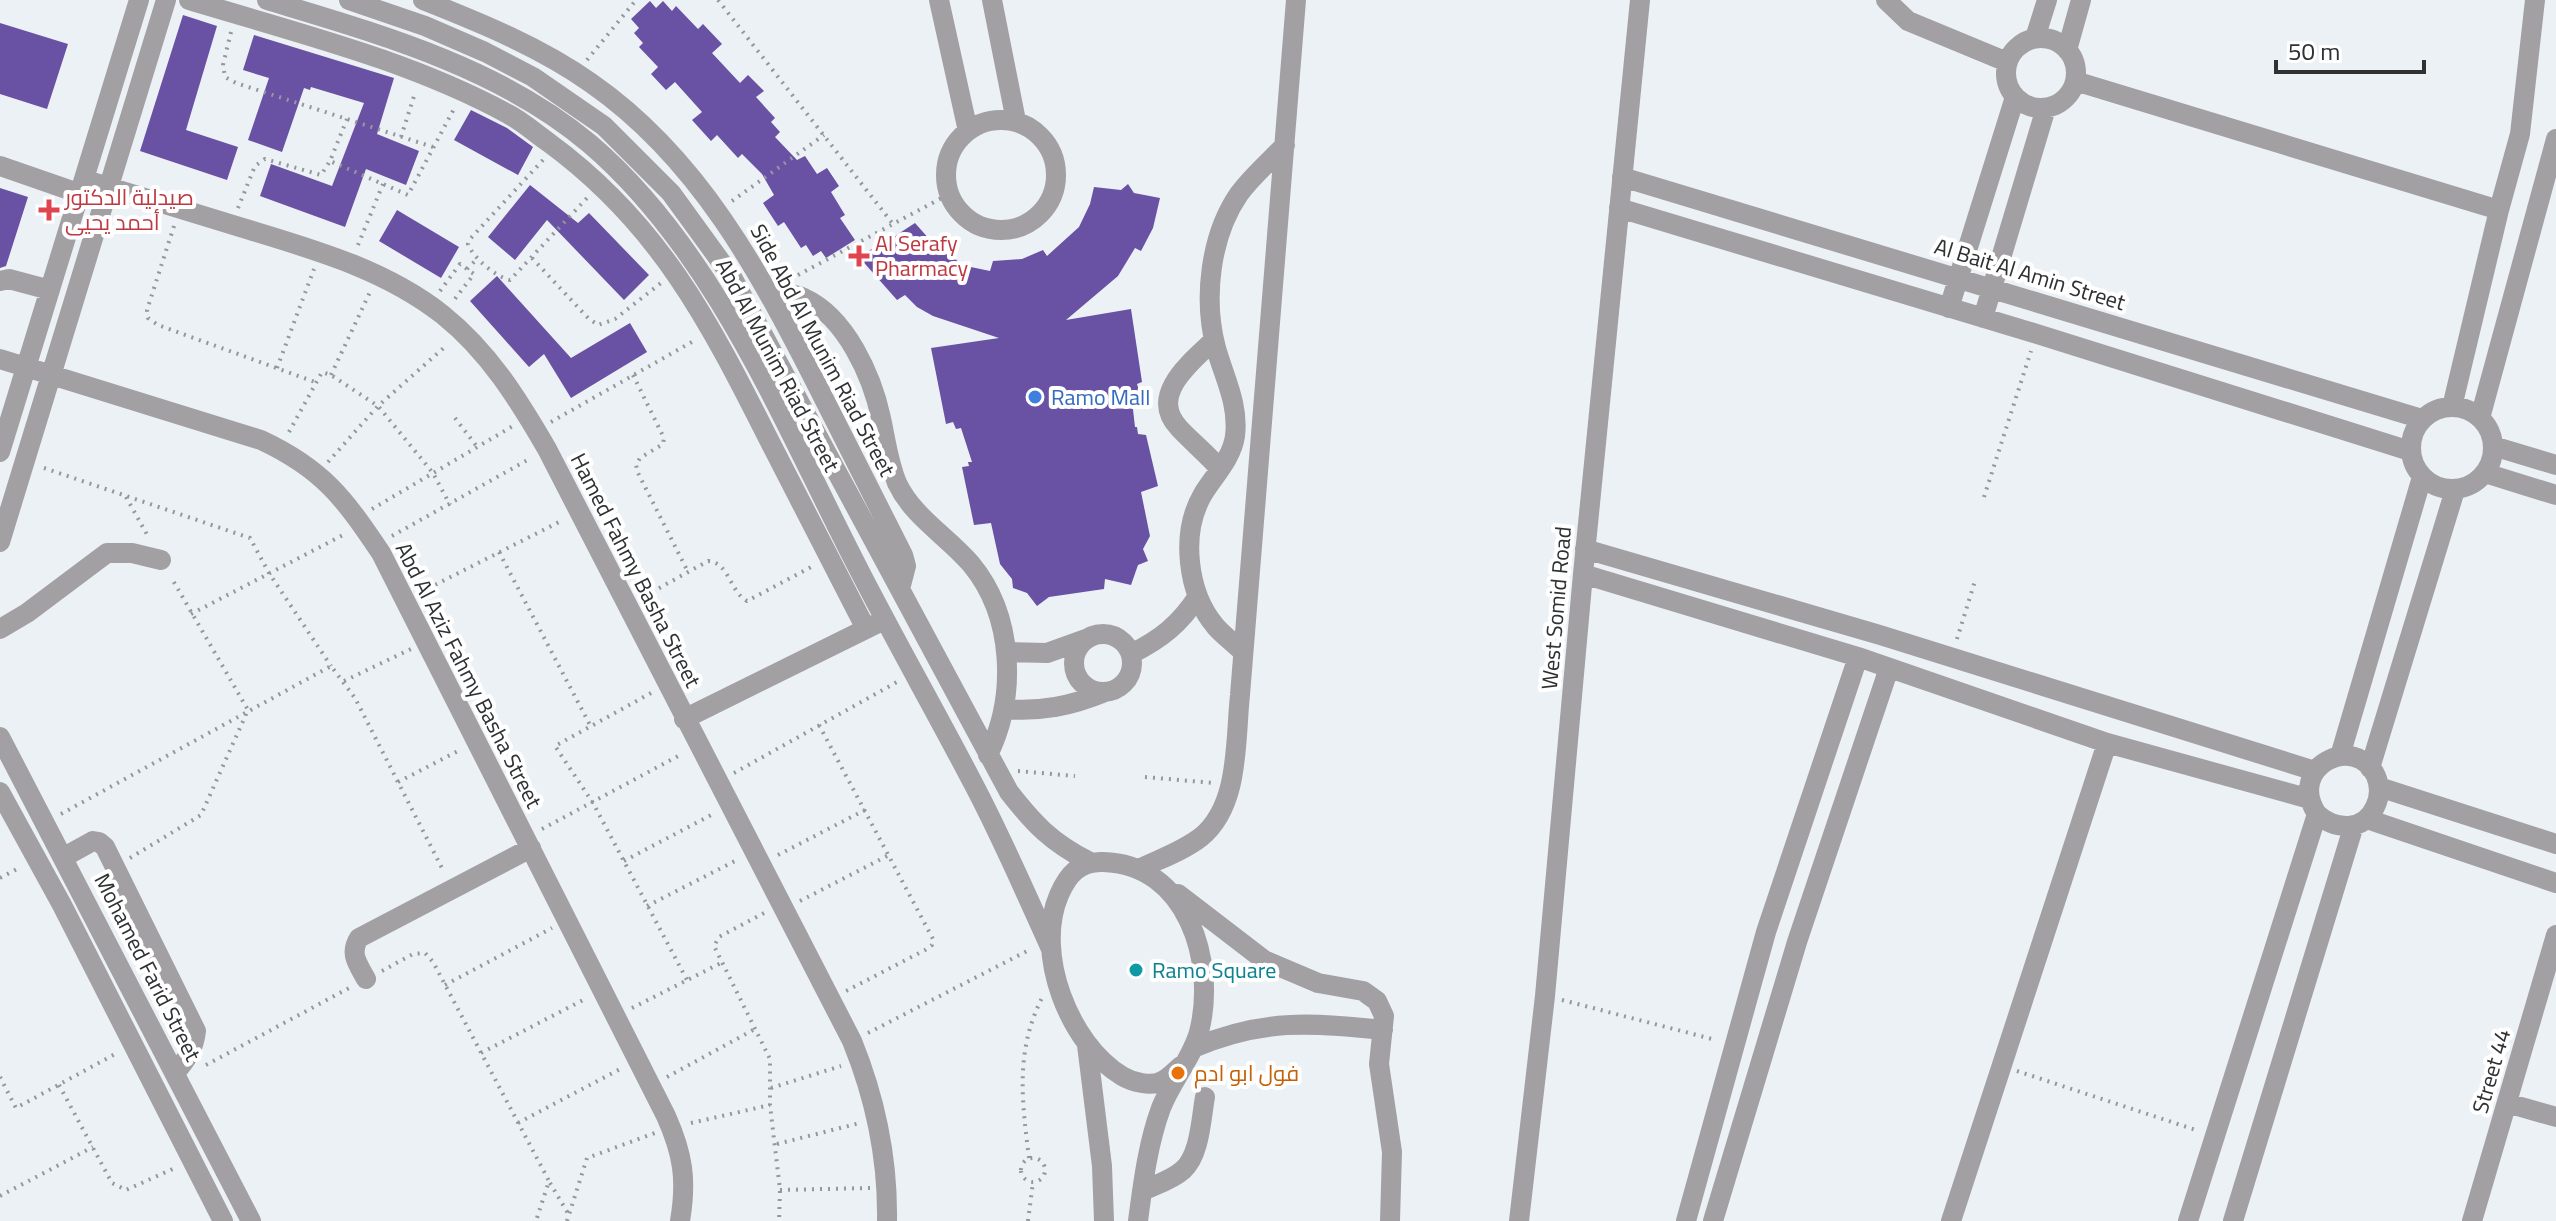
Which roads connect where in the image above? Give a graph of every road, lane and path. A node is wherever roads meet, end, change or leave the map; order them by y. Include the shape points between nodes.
1 (139, 0) edge
2 (166, 0) edge
3 (189, 0) edge
4 (267, 0) edge
5 (349, 0) edge
6 (423, 0) edge
7 (636, 0) edge
8 (718, 0) edge
9 (939, 0) edge
10 (992, 0) edge
11 (1296, 0) edge
12 (1640, 0) edge
13 (1886, 0) edge
14 (2047, 0) edge
15 (2081, 0) edge
16 (2535, 0) edge
17 (236, 14) junction
18 (2035, 38) junction
19 (2067, 50) junction
20 (2007, 62) junction
21 (421, 73) junction
22 (576, 73) junction
23 (2075, 81) junction
24 (463, 91) junction
25 (2015, 97) junction
26 (2046, 108) junction
27 (347, 119) junction
28 (1016, 121) junction
29 (968, 131) junction
30 (824, 135) junction
31 (401, 137) junction
32 (2556, 139) edge
33 (1285, 145) junction
34 (433, 147) junction
35 (555, 147) junction
36 (330, 161) junction
37 (0, 166) edge
38 (1622, 177) junction
39 (383, 184) junction
40 (599, 184) junction
41 (83, 187) junction
42 (110, 187) junction
43 (949, 194) junction
44 (1619, 208) junction
45 (180, 209) junction
46 (2499, 210) junction
47 (718, 211) junction
48 (893, 224) junction
49 (231, 225) junction
50 (321, 252) junction
51 (478, 258) junction
52 (532, 258) junction
53 (350, 263) junction
54 (467, 269) junction
55 (676, 272) junction
56 (378, 276) junction
57 (1958, 277) junction
58 (0, 281) edge
59 (1994, 288) junction
60 (50, 290) junction
61 (768, 291) junction
62 (1949, 308) junction
63 (436, 311) junction
64 (1983, 318) junction
65 (461, 333) junction
66 (722, 333) junction
67 (2037, 334) junction
68 (1214, 340) junction
69 (0, 359) edge
70 (24, 366) junction
71 (277, 368) junction
72 (50, 374) junction
73 (331, 375) junction
74 (633, 375) junction
75 (315, 382) junction
76 (378, 406) junction
77 (2452, 407) junction
78 (455, 418) dead end
79 (2480, 418) junction
80 (2422, 419) junction
81 (533, 424) junction
82 (1235, 439) junction
83 (1261, 444) junction
84 (2493, 446) junction
85 (478, 448) junction
86 (280, 449) junction
87 (547, 449) junction
88 (2410, 451) junction
89 (0, 452) edge
90 (24, 461) junction
91 (2556, 465) edge
92 (1220, 469) junction
93 (433, 473) junction
94 (2485, 473) junction
95 (318, 474) junction
96 (2422, 477) junction
97 (866, 482) junction
98 (2455, 490) junction
99 (848, 494) junction
100 (2556, 495) edge
101 (126, 497) junction
102 (1984, 497) dead end
103 (450, 505) junction
104 (579, 511) junction
105 (360, 521) junction
106 (0, 542) edge
107 (376, 544) junction
108 (1585, 549) junction
109 (499, 552) junction
110 (829, 557) junction
111 (161, 560) junction
112 (688, 572) junction
113 (269, 573) junction
114 (1583, 574) junction
115 (1975, 581) dead end
116 (1198, 596) junction
117 (905, 598) junction
118 (406, 601) junction
119 (627, 605) junction
120 (191, 614) junction
121 (885, 620) junction
122 (0, 629) edge
123 (866, 629) junction
124 (1880, 635) junction
125 (1086, 639) junction
126 (426, 642) junction
127 (1006, 652) junction
128 (1243, 652) junction
129 (1131, 654) junction
130 (1951, 657) junction
131 (1873, 662) junction
132 (331, 666) junction
133 (913, 673) junction
134 (344, 681) junction
135 (667, 684) junction
136 (1105, 692) junction
137 (1004, 709) junction
138 (248, 710) junction
139 (684, 719) junction
140 (590, 725) junction
141 (819, 725) junction
142 (0, 737) edge
143 (477, 742) junction
144 (2107, 743) junction
145 (698, 745) junction
146 (2340, 756) junction
147 (992, 762) junction
148 (2315, 771) junction
149 (1075, 776) dead end
150 (1145, 777) dead end
151 (2375, 777) junction
152 (398, 782) junction
153 (718, 782) junction
154 (1230, 784) junction
155 (0, 792) edge
156 (593, 803) junction
157 (729, 805) junction
158 (2314, 807) junction
159 (865, 810) junction
160 (45, 822) junction
161 (2360, 822) junction
162 (528, 843) junction
163 (2556, 844) edge
164 (889, 855) junction
165 (64, 857) junction
166 (756, 858) junction
167 (624, 861) junction
168 (1088, 861) junction
169 (114, 867) junction
170 (1139, 869) junction
171 (2556, 883) edge
172 (1165, 884) junction
173 (453, 889) junction
174 (647, 906) junction
175 (782, 907) junction
176 (567, 920) junction
177 (1766, 932) junction
178 (2556, 935) edge
179 (1797, 942) junction
180 (1049, 945) junction
181 (723, 962) junction
182 (1055, 971) junction
183 (366, 979) junction
184 (687, 980) junction
185 (445, 985) junction
186 (602, 990) junction
187 (1545, 996) junction
188 (830, 999) junction
189 (616, 1017) junction
190 (755, 1029) junction
191 (1383, 1030) junction
192 (133, 1045) junction
193 (1087, 1045) junction
194 (1734, 1045) junction
195 (1193, 1048) junction
196 (856, 1051) junction
197 (481, 1053) junction
198 (638, 1060) junction
199 (2000, 1065) junction
200 (1181, 1066) junction
201 (177, 1076) junction
202 (0, 1077) edge
203 (59, 1085) junction
204 (651, 1086) junction
205 (771, 1088) junction
206 (1205, 1097) dead end
207 (2507, 1103) junction
208 (770, 1105) junction
209 (2556, 1117) edge
210 (878, 1118) junction
211 (518, 1123) junction
212 (671, 1127) junction
213 (2216, 1137) junction
214 (777, 1144) junction
215 (93, 1147) junction
216 (1029, 1158) junction
217 (192, 1160) junction
218 (549, 1181) junction
219 (1033, 1182) junction
220 (887, 1188) junction
221 (780, 1190) junction
222 (1142, 1191) junction
223 (0, 1196) edge
224 (568, 1218) edge
225 (223, 1221) edge
226 (251, 1221) edge
227 (536, 1221) edge
228 (680, 1221) edge
229 (779, 1221) edge
230 (887, 1221) edge
231 (1028, 1221) edge
232 (1104, 1221) edge
233 (1138, 1221) edge
234 (1390, 1221) edge
235 (1519, 1221) edge
236 (1686, 1221) edge
237 (1713, 1221) edge
238 (1951, 1221) edge
239 (2188, 1221) edge
240 (2233, 1221) edge
241 (2472, 1221) edge

1 - 41 street
2 - 42 street
3 - 17 street
4 - 66 street, Abd Al Munim Riad Street via 452,61 524,98 589,144 647,201 697,265
5 - 99 street, Abd Al Munim Riad Street via 437,31 533,77 604,126 639,159 671,193 732,277
6 - 22 street, Side Abd Al Munim Riad Street via 488,26
7 - 22 path
8 - 30 path
9 - 29 street
10 - 28 street
11 - 33 street
12 - 38 street, West Somid Road
13 - 20 street via 1908,21
14 - 18 street
15 - 19 street
16 - 46 street via 2520,134
17 - 21 street
17 - 27 path via 223,65 225,77
18 - 19 street via 2052,40
18 - 20 street via 2018,46
19 - 23 street
20 - 25 street via 2006,80
21 - 24 street
21 - 31 path
22 - 47 street, Side Abd Al Munim Riad Street via 642,125
23 - 26 street via 2065,99
23 - 46 street
24 - 34 path
24 - 35 street via 512,116
25 - 26 street
25 - 57 street
26 - 59 street
27 - 31 path
27 - 36 path
28 - 29 street via 982,122
28 - 43 street via 1032,128 1054,156 1055,190 1048,206 1021,228 986,229 957,210
29 - 43 street via 948,159
30 - 47 path
30 - 48 path
31 - 34 path
32 - 79 street
33 - 68 street via 1239,195 1222,229 1210,290
33 - 83 street
34 - 39 path via 408,195
35 - 40 street
35 - 51 path via 470,239 469,250
36 - 39 path
36 - 49 path via 321,175 265,159 259,162
37 - 41 street, Hamed Fahmy Basha Street
38 - 44 street, West Somid Road
38 - 57 street, Al Bait Al Amin Street
39 - 53 path
40 - 52 path
40 - 55 street via 634,217
41 - 42 street, Hamed Fahmy Basha Street
41 - 60 street
42 - 45 street, Hamed Fahmy Basha Street
42 - 72 street
43 - 48 path
44 - 62 street
44 - 108 street, West Somid Road
45 - 49 street, Hamed Fahmy Basha Street
45 - 71 path via 148,318
46 - 77 street
47 - 61 street, Side Abd Al Munim Riad Street
48 - 61 path
49 - 50 street, Hamed Fahmy Basha Street
50 - 53 street, Hamed Fahmy Basha Street
50 - 71 path
51 - 52 path via 510,280
51 - 54 path
52 - 55 path via 598,325 615,319
53 - 56 street, Hamed Fahmy Basha Street
54 - 63 path via 460,264
54 - 63 path via 474,274
55 - 66 street
56 - 63 street, Hamed Fahmy Basha Street
56 - 73 path
57 - 59 street, Al Bait Al Amin Street
57 - 62 street
58 - 60 street
59 - 64 street
59 - 80 street, Al Bait Al Amin Street
60 - 70 street
61 - 97 street, Side Abd Al Munim Riad Street
61 - 127 street via 804,297 853,345 869,375 898,486 918,514 972,565 992,598
62 - 64 street
63 - 65 street, Hamed Fahmy Basha Street
64 - 67 street
65 - 76 path
65 - 81 street, Hamed Fahmy Basha Street via 495,367
66 - 74 path
66 - 110 street
66 - 121 street, Abd Al Munim Riad Street
67 - 88 street
67 - 102 path
68 - 82 street via 1236,407
68 - 92 street via 1175,378 1169,394 1178,427
69 - 70 street, Abd Al Aziz Fahmy Basha Street
70 - 72 street, Abd Al Aziz Fahmy Basha Street
70 - 89 street
71 - 75 path
72 - 86 street, Abd Al Aziz Fahmy Basha Street
72 - 90 street
73 - 75 path via 322,372
73 - 76 path
74 - 81 path
74 - 112 path via 664,438 640,458 638,473
75 - 86 path
76 - 93 path
76 - 95 path
77 - 79 street
77 - 80 street
78 - 85 path
79 - 84 street
80 - 88 street
81 - 85 path
81 - 87 street, Hamed Fahmy Basha Street
82 - 83 street
82 - 92 street
83 - 128 street
84 - 91 street
84 - 94 street
85 - 93 path
86 - 95 street, Abd Al Aziz Fahmy Basha Street
87 - 103 path
87 - 104 street, Hamed Fahmy Basha Street
88 - 96 street
90 - 101 path
90 - 106 street
92 - 116 street via 1201,497 1191,530 1190,563
93 - 103 path
93 - 105 path
94 - 98 street via 2472,485
94 - 100 street
95 - 105 street, Abd Al Aziz Fahmy Basha Street
96 - 98 street
96 - 146 street
97 - 99 street
97 - 117 street, Side Abd Al Munim Riad Street via 903,555
98 - 151 street
99 - 117 street, Abd Al Munim Riad Street
101 - 111 path
101 - 113 path via 250,538
103 - 107 path
104 - 109 path
104 - 119 street, Hamed Fahmy Basha Street
105 - 107 street, Abd Al Aziz Fahmy Basha Street
105 - 113 path
107 - 118 street, Abd Al Aziz Fahmy Basha Street
108 - 114 street, West Somid Road
108 - 124 street
109 - 118 path
109 - 140 path
110 - 112 path via 747,601 737,596 716,561
110 - 123 street
111 - 120 path
111 - 122 street via 107,553
112 - 119 path
113 - 120 path
113 - 132 path
114 - 131 street
114 - 187 street, West Somid Road
115 - 130 path
116 - 128 street via 1215,626
116 - 129 street via 1168,634
117 - 121 street
117 - 147 street, Abd Al Munim Riad Street
118 - 126 street, Abd Al Aziz Fahmy Basha Street
119 - 135 street, Hamed Fahmy Basha Street
120 - 138 path
121 - 123 street
121 - 133 street, Abd Al Munim Riad Street
123 - 139 street
124 - 130 street
124 - 131 street
125 - 127 street via 1047,653
125 - 129 street via 1117,638
125 - 136 street via 1075,668 1085,686
126 - 134 path
126 - 143 street, Abd Al Aziz Fahmy Basha Street
127 - 137 street
128 - 154 street
129 - 136 street via 1124,684
130 - 148 street
131 - 144 street
131 - 177 street
131 - 179 street
132 - 134 path
132 - 138 path
133 - 141 path
133 - 180 street, Abd Al Munim Riad Street via 992,820
134 - 152 path
135 - 139 street, Hamed Fahmy Basha Street
135 - 140 path
136 - 137 street via 1056,708
137 - 147 street
138 - 160 path
138 - 169 path via 201,815
139 - 145 street, Hamed Fahmy Basha Street
140 - 156 path via 555,746
141 - 153 path
141 - 159 path
142 - 160 street, Mohamed Farid Street
143 - 152 path
143 - 162 street, Abd Al Aziz Fahmy Basha Street
144 - 158 street
144 - 199 street
145 - 153 street, Hamed Fahmy Basha Street
145 - 156 path
146 - 148 street
146 - 151 street via 2362,761
147 - 149 path
147 - 168 street, Abd Al Munim Riad Street via 1035,826
148 - 158 street via 2310,784
150 - 154 path
151 - 161 street via 2377,804
151 - 163 street
152 - 173 path
153 - 157 street, Hamed Fahmy Basha Street
154 - 170 street via 1219,818 1202,836
155 - 192 street
156 - 162 path
156 - 167 path
157 - 166 street, Hamed Fahmy Basha Street
157 - 167 path
158 - 161 street via 2334,825
158 - 213 street
159 - 164 path
159 - 166 path
160 - 165 street, Mohamed Farid Street
161 - 171 street
161 - 240 street
162 - 173 street
162 - 176 street, Abd Al Aziz Fahmy Basha Street
164 - 175 path
164 - 188 path via 932,945
165 - 169 street via 99,842
165 - 201 street, Mohamed Farid Street
166 - 174 path
166 - 175 street, Hamed Fahmy Basha Street
167 - 174 path
168 - 170 street
168 - 180 street via 1066,878 1053,908
169 - 201 street via 196,1031
170 - 172 street
172 - 191 street via 1264,960 1318,983 1371,995 1382,1008
172 - 195 street via 1196,935 1203,963 1206,999
173 - 183 street via 359,938 354,956
174 - 184 path
175 - 181 path via 715,941
175 - 188 street, Hamed Fahmy Basha Street
176 - 185 path
176 - 186 street, Abd Al Aziz Fahmy Basha Street
177 - 179 street
177 - 194 street
178 - 207 street, Street 44
179 - 237 street
180 - 182 street
180 - 196 path
181 - 184 path
181 - 190 path
182 - 193 street via 1060,993
182 - 216 path via 1026,1039 1021,1098
183 - 185 path via 425,953
183 - 201 path
184 - 189 path
185 - 197 path
186 - 189 street, Abd Al Aziz Fahmy Basha Street
186 - 197 path
187 - 194 path
187 - 235 street, West Somid Road
188 - 196 street, Hamed Fahmy Basha Street
189 - 198 street, Abd Al Aziz Fahmy Basha Street
190 - 204 path
190 - 205 path via 770,1059
191 - 195 street via 1295,1023 1242,1030
191 - 234 street via 1379,1064 1392,1152
192 - 203 path
192 - 217 street
193 - 200 street via 1104,1065 1133,1082 1160,1083
193 - 232 street
194 - 236 street
195 - 200 street
196 - 205 path
196 - 210 street, Hamed Fahmy Basha Street
197 - 211 path
198 - 204 street, Abd Al Aziz Fahmy Basha Street
198 - 211 path
199 - 213 path
199 - 238 street
200 - 222 street via 1161,1108
201 - 226 street, Mohamed Farid Street
202 - 203 path via 16,1108
203 - 215 path
204 - 212 street, Abd Al Aziz Fahmy Basha Street
205 - 208 path
206 - 222 street via 1187,1165
207 - 209 street
207 - 241 street, Street 44
208 - 212 path
208 - 214 path
210 - 214 path
210 - 220 street, Hamed Fahmy Basha Street
211 - 218 path
212 - 224 path via 587,1158
212 - 228 street, Abd Al Aziz Fahmy Basha Street via 685,1174
213 - 239 street
214 - 221 path
215 - 217 path via 112,1183 126,1190
215 - 223 path
216 - 219 path via 1020,1169 1024,1179
216 - 219 path via 1040,1160 1045,1168 1042,1178
217 - 225 street
218 - 224 path
218 - 227 path
219 - 231 path
220 - 221 path
220 - 230 street, Hamed Fahmy Basha Street
221 - 229 path
222 - 233 street

